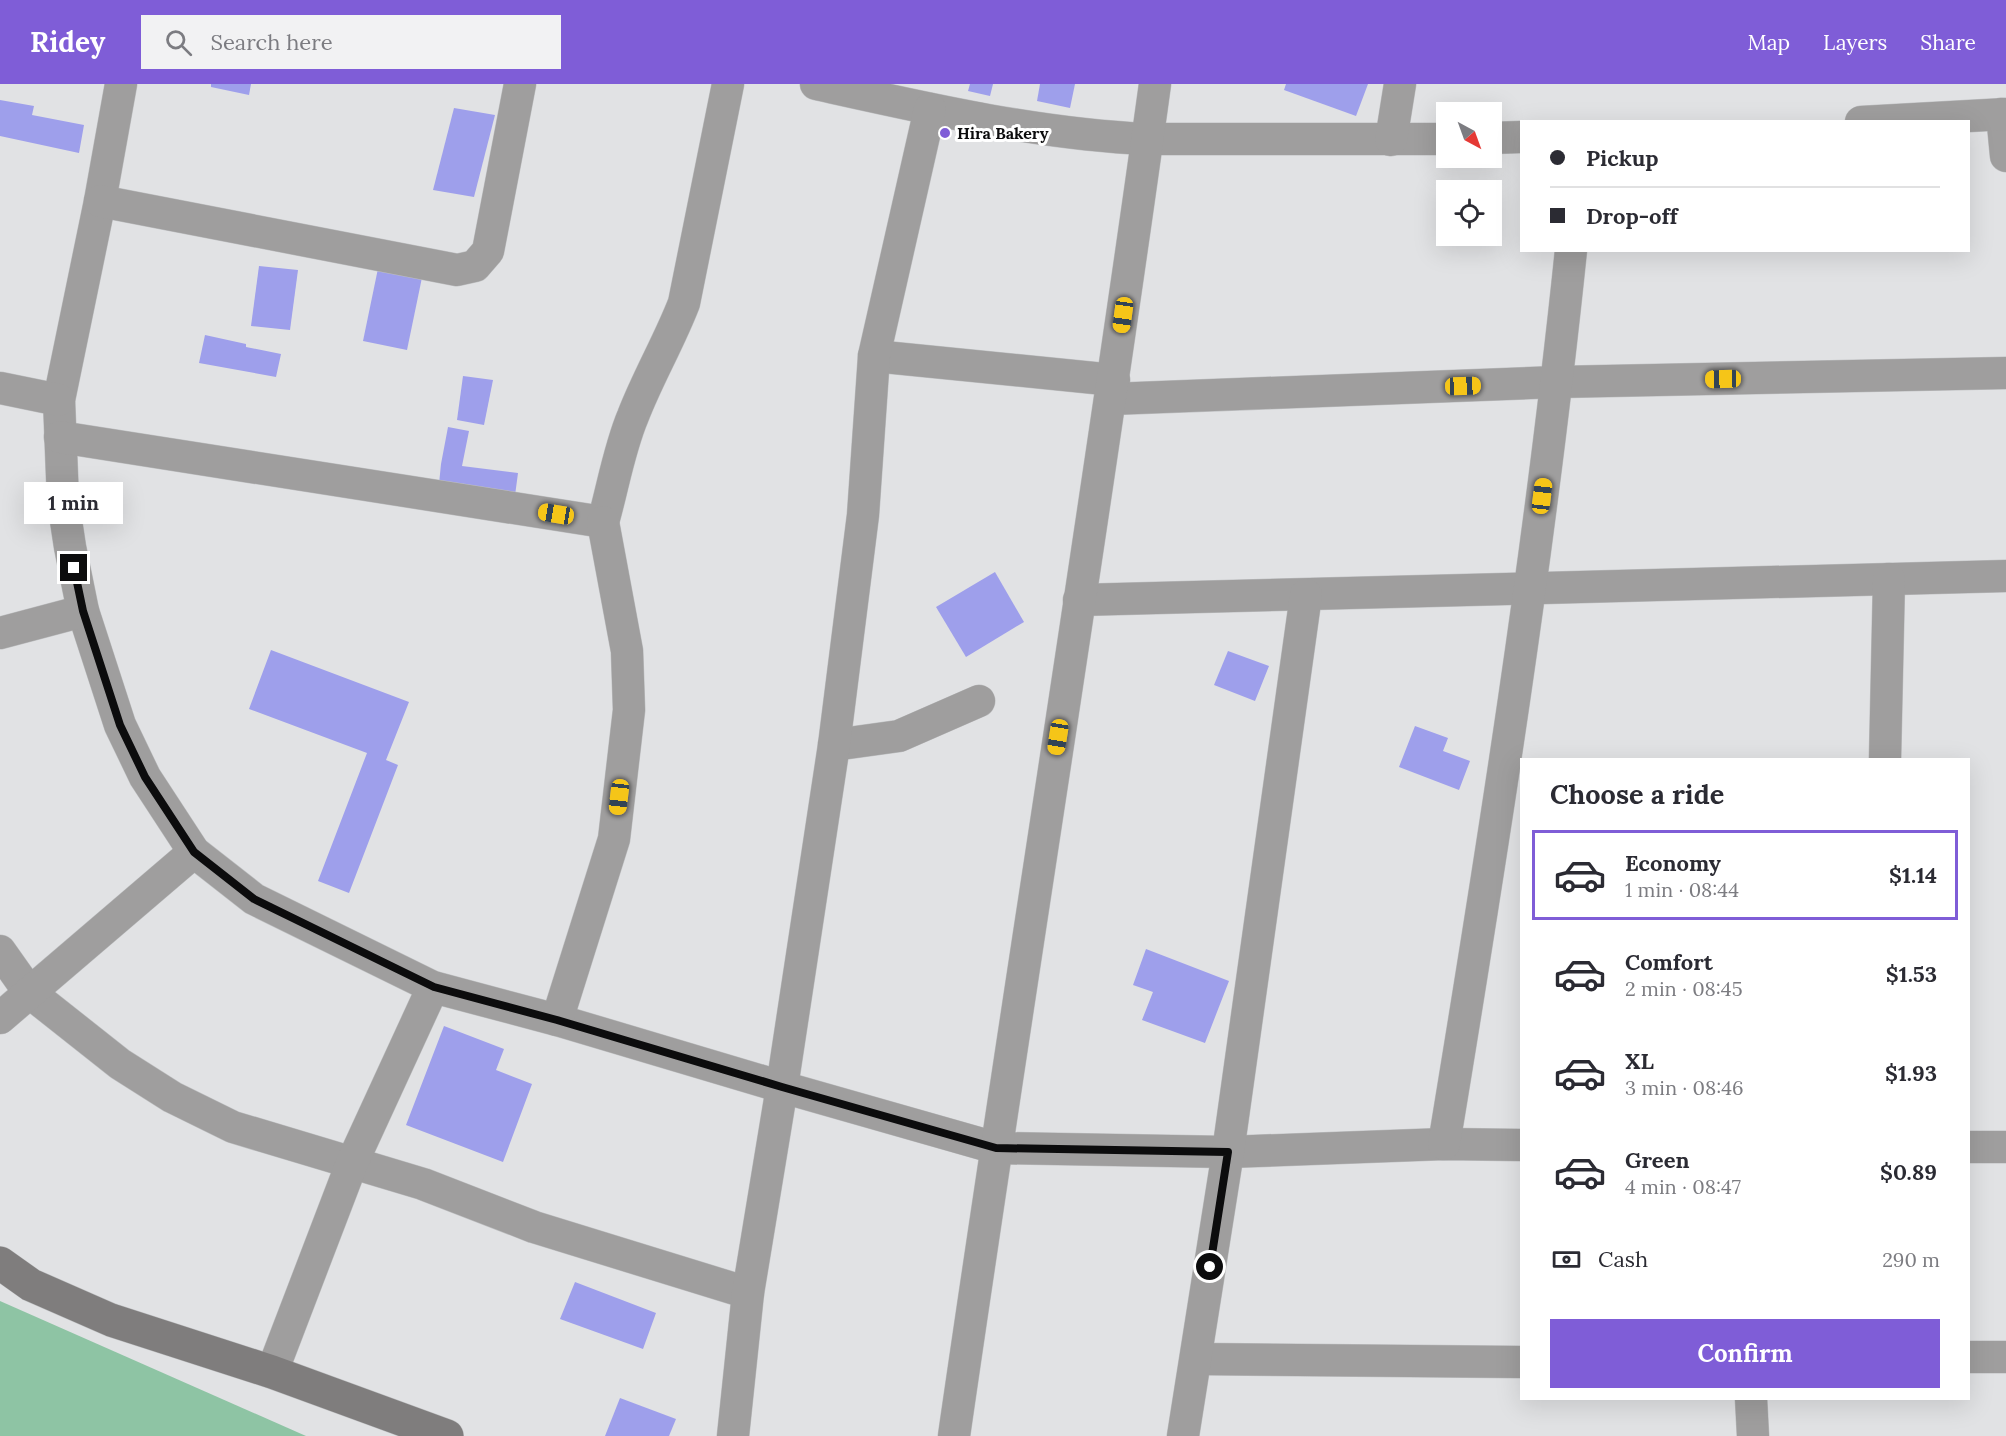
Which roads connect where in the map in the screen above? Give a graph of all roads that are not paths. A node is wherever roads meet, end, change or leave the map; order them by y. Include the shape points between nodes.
1 (121, 84) edge
2 (520, 84) edge
3 (728, 84) edge
4 (816, 84) edge
5 (1155, 84) edge
6 (1400, 84) edge
7 (930, 109) junction
8 (2004, 114) edge
9 (1897, 120) edge
10 (1520, 137) edge
11 (1502, 138) edge
12 (1147, 139) junction
13 (1436, 139) edge
14 (1391, 140) junction
15 (2006, 156) edge
16 (100, 201) junction
17 (1571, 252) edge
18 (874, 356) junction
19 (2006, 373) edge
20 (1557, 382) junction
21 (0, 388) edge
22 (1113, 390) junction
23 (59, 400) junction
24 (60, 436) junction
25 (603, 522) junction
26 (2006, 576) edge
27 (1889, 579) junction
28 (1530, 588) junction
29 (1306, 595) junction
30 (1079, 600) junction
31 (83, 611) junction
32 (0, 633) edge
33 (979, 701) dead end
34 (834, 746) junction
35 (1885, 758) edge
36 (1510, 804) edge
37 (194, 852) junction
38 (0, 951) edge
39 (434, 987) junction
40 (29, 992) junction
41 (0, 1018) edge
42 (557, 1020) junction
43 (782, 1087) junction
44 (1444, 1144) junction
45 (1520, 1145) edge
46 (1970, 1147) edge
47 (2006, 1147) edge
48 (996, 1148) junction
49 (1228, 1152) junction
50 (352, 1163) junction
51 (0, 1263) edge
52 (748, 1293) junction
53 (2006, 1357) edge
54 (1970, 1358) edge
55 (1196, 1359) junction
56 (1520, 1362) edge
57 (272, 1372) junction
58 (1751, 1400) edge
59 (447, 1436) edge
60 (733, 1436) edge
61 (954, 1436) edge
62 (1183, 1436) edge
63 (1753, 1436) edge

1 - 16 street
2 - 16 street via 488,251 475,266 457,270
3 - 25 street via 684,303 632,419
4 - 7 street
5 - 12 street
6 - 14 street
7 - 12 street via 1099,137
7 - 18 street
8 - 9 street
8 - 15 street
10 - 11 street
12 - 14 street
12 - 22 street
13 - 14 street
16 - 23 street
17 - 20 street
18 - 22 street
18 - 34 street via 863,515
19 - 20 street
20 - 22 street
20 - 28 street
21 - 23 street
22 - 30 street
23 - 24 street
24 - 25 street
24 - 31 street via 69,547
25 - 42 street via 627,651 629,710 614,839
26 - 27 street
27 - 28 street
27 - 35 street
28 - 29 street
28 - 36 street
29 - 30 street
29 - 49 street
30 - 48 street
31 - 32 street
31 - 37 street via 120,725 145,777
33 - 34 street via 899,736
34 - 43 street
36 - 44 street
37 - 39 street via 254,899
37 - 40 street
38 - 40 street
39 - 42 street
39 - 50 street
40 - 41 street
40 - 50 street via 120,1064 172,1097 233,1127
42 - 43 street
43 - 48 street
43 - 52 street
44 - 45 street
44 - 49 street
46 - 47 street
48 - 49 street
48 - 61 street
49 - 55 street
50 - 52 street via 423,1184 534,1227
50 - 57 street
51 - 57 main road via 30,1285 111,1320
52 - 60 street
53 - 54 street
55 - 56 street
55 - 62 street
57 - 59 main road
58 - 63 street

